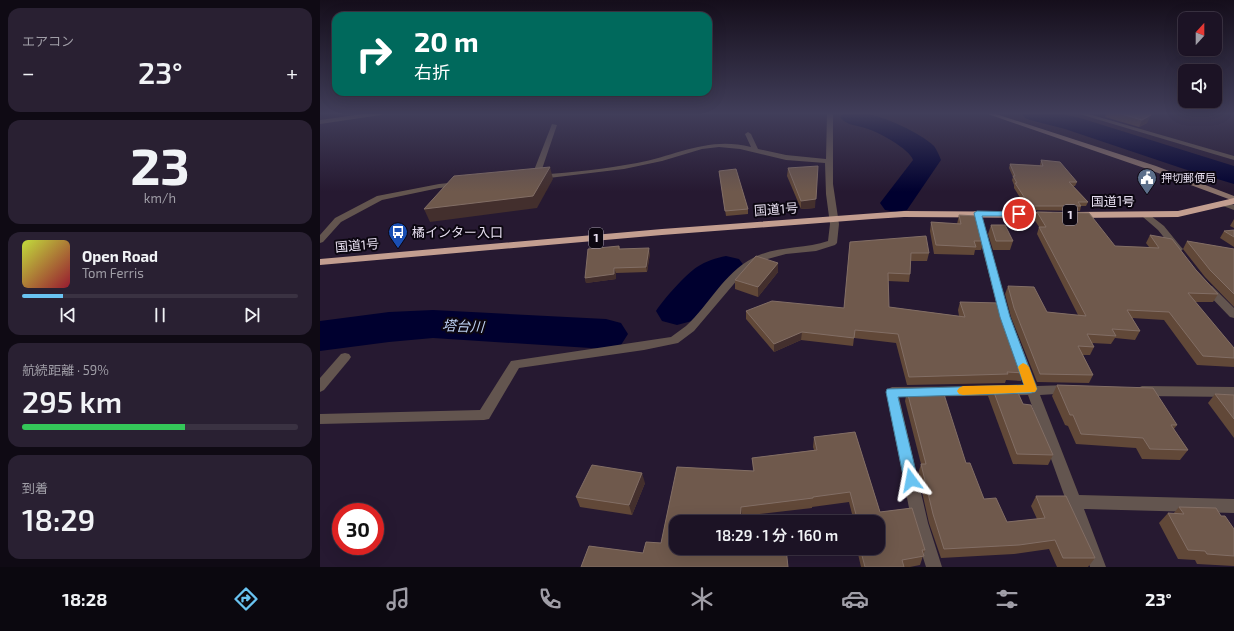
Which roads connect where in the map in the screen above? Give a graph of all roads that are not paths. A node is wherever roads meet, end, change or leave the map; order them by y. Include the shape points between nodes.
1 (548, 139) edge
2 (749, 139) edge
3 (830, 139) edge
4 (1067, 139) edge
5 (1170, 139) edge
6 (755, 149) junction
7 (1234, 158) edge
8 (830, 161) junction
9 (468, 183) edge
10 (1232, 203) edge
11 (977, 213) junction
12 (1146, 215) junction
13 (835, 219) junction
14 (320, 240) edge
15 (1184, 258) edge
16 (320, 262) edge
17 (1201, 280) edge
18 (1234, 314) edge
19 (345, 357) dead end
20 (320, 387) edge
21 (1031, 389) junction
22 (1078, 390) edge
23 (1133, 390) edge
24 (1234, 392) edge
25 (320, 419) edge
26 (1074, 502) junction
27 (1234, 506) edge
28 (934, 567) edge
29 (1098, 567) edge

1 - 6 street via 531,178 600,171 652,162 718,145
2 - 6 street
3 - 8 street
4 - 10 main road via 1152,168
5 - 7 street
6 - 8 street via 771,155
8 - 13 street via 830,194
9 - 14 street via 380,198 338,220
10 - 12 highway, 国道1号 / 1 via 1178,214
11 - 12 highway, 国道1号 / 1
11 - 13 highway, 国道1号 / 1 via 904,214
11 - 21 street via 1005,317
12 - 15 street via 1161,228
13 - 16 highway, 国道1号 / 1
13 - 25 street via 832,243 757,259 741,270 690,328 674,340 515,364 484,414
17 - 18 street
19 - 20 street
21 - 22 street
21 - 26 street
21 - 28 street via 892,392 920,523
23 - 24 street
26 - 27 street
26 - 29 street

